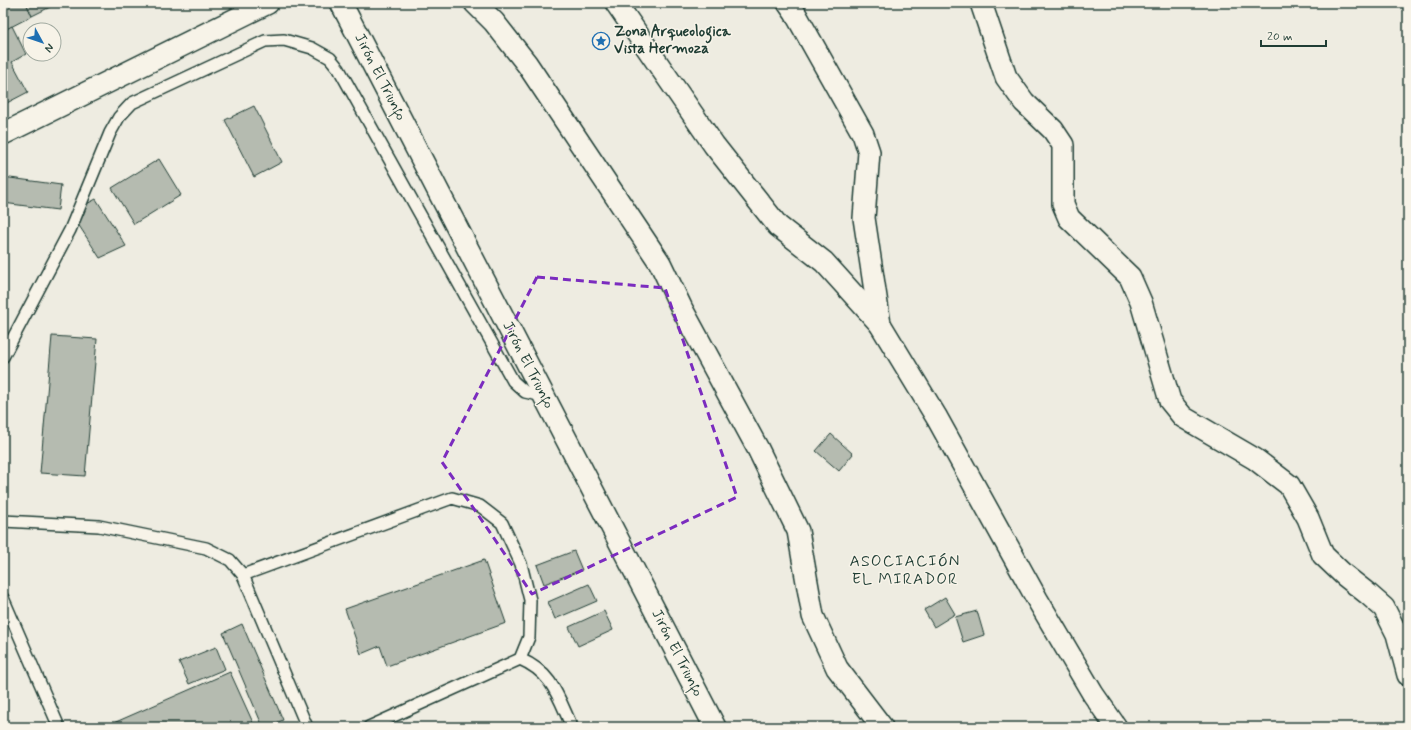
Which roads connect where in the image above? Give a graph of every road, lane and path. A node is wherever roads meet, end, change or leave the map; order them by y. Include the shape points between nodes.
1 (268, 3) edge
2 (341, 3) edge
3 (475, 3) edge
4 (616, 3) edge
5 (788, 3) edge
6 (981, 3) edge
7 (3, 134) edge
8 (880, 324) junction
9 (3, 357) edge
10 (544, 396) junction
11 (3, 521) edge
12 (243, 575) junction
13 (3, 598) edge
14 (520, 659) junction
15 (1408, 675) edge
16 (59, 727) edge
17 (307, 727) edge
18 (369, 727) edge
19 (572, 727) edge
20 (715, 727) edge
21 (882, 727) edge
22 (1116, 727) edge

1 - 7 street
2 - 10 street, Jirón El Triunfo
3 - 21 street via 494,22 527,64 660,264 758,449 798,531 813,616 837,668
4 - 8 street via 714,145 778,226 824,262
5 - 8 street via 863,134 868,152 864,218
6 - 15 street via 1006,77 1024,102 1053,130 1063,146 1063,204 1069,218 1130,277 1141,302 1170,401 1183,417 1255,459 1290,485 1308,518 1323,555 1384,608 1397,634
8 - 22 street via 937,418 1049,619 1093,694
9 - 10 lane via 70,230 119,117 132,103 265,41 284,40 312,48 330,58 339,69 513,381 525,392
10 - 20 street, Jirón El Triunfo
11 - 12 lane via 99,526 206,548 230,560
12 - 14 lane via 452,498 480,506 502,523 521,564 530,600 529,637
12 - 17 lane
13 - 16 lane
14 - 18 lane
14 - 19 lane via 535,667 549,680

